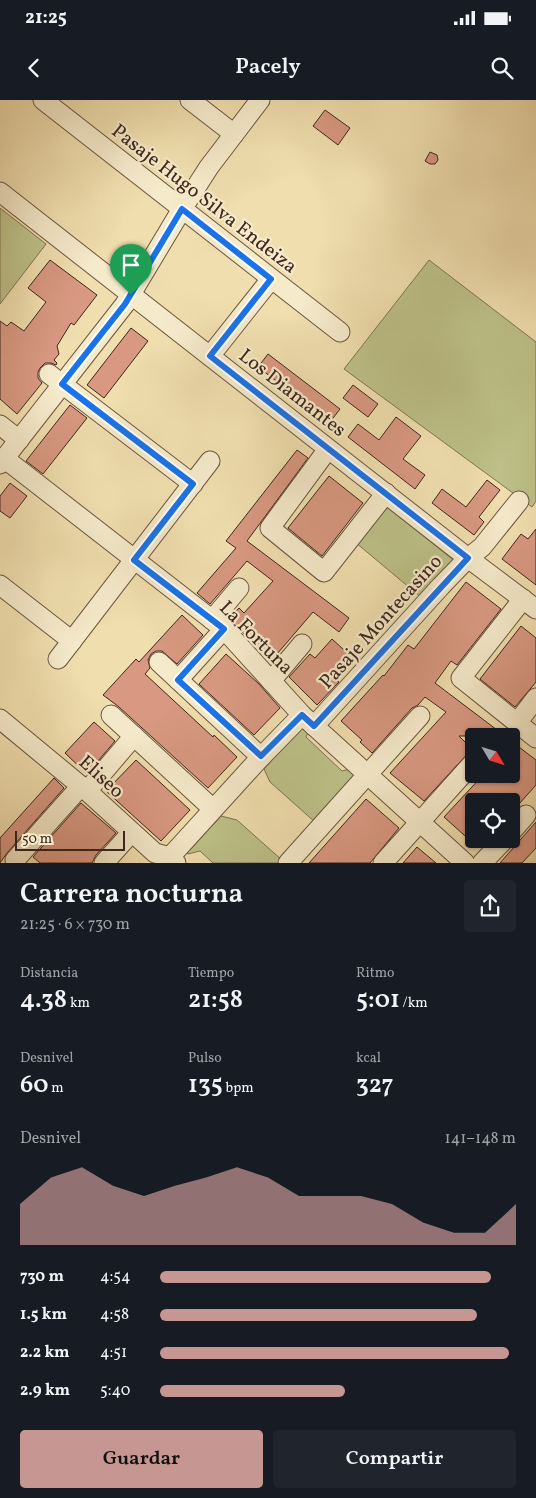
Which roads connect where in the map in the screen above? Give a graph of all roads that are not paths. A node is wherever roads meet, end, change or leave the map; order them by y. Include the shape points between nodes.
1 (43, 100) edge
2 (190, 100) edge
3 (260, 100) edge
4 (234, 134) junction
5 (0, 192) edge
6 (182, 209) junction
7 (271, 279) junction
8 (131, 295) junction
9 (340, 332) dead end
10 (210, 356) junction
11 (56, 379) junction
12 (0, 425) edge
13 (19, 440) junction
14 (328, 449) junction
15 (2, 461) edge
16 (210, 461) dead end
17 (193, 484) junction
18 (386, 493) junction
19 (519, 501) dead end
20 (468, 558) junction
21 (134, 560) junction
22 (0, 585) edge
23 (239, 588) dead end
24 (532, 605) edge
25 (218, 625) junction
26 (72, 641) junction
27 (302, 644) dead end
28 (58, 659) dead end
29 (159, 662) dead end
30 (178, 680) junction
31 (270, 681) junction
32 (536, 698) edge
33 (110, 715) dead end
34 (420, 716) dead end
35 (308, 721) junction
36 (517, 723) junction
37 (2, 725) edge
38 (134, 736) junction
39 (536, 738) edge
40 (261, 756) junction
41 (465, 772) edge
42 (367, 775) junction
43 (84, 788) junction
44 (213, 809) junction
45 (526, 816) dead end
46 (419, 822) junction
47 (520, 822) edge
48 (131, 832) junction
49 (496, 848) edge
50 (15, 860) dead end
51 (173, 860) edge
52 (104, 863) edge
53 (288, 863) edge
54 (382, 863) edge
55 (465, 863) edge
56 (482, 863) edge

1 - 6 street, Pasaje Hugo Silva Endeiza
2 - 4 street
3 - 4 street
4 - 6 street
5 - 8 street, Los Diamantes
6 - 7 street, Pasaje Hugo Silva Endeiza
6 - 8 street
7 - 9 street, Pasaje Hugo Silva Endeiza
7 - 10 street
8 - 10 street, Los Diamantes
8 - 11 street
10 - 14 street, Los Diamantes
11 - 13 street
11 - 17 street
12 - 13 street
13 - 15 street
14 - 18 street, Los Diamantes
14 - 18 street via 270,528 324,572
15 - 21 street, La Fortuna
16 - 17 street
17 - 21 street
18 - 20 street, Los Diamantes
19 - 20 street, Pasaje Montecasino via 482,547
20 - 24 street, Los Diamantes
20 - 35 street, Pasaje Montecasino
21 - 25 street, La Fortuna
21 - 26 street
22 - 26 street
23 - 25 street
24 - 36 street via 461,678
25 - 30 street
25 - 31 street, La Fortuna
26 - 28 street
27 - 31 street
29 - 30 street
30 - 40 street
31 - 35 street, La Fortuna
32 - 36 street
33 - 38 street
34 - 42 street
35 - 40 street, Pasaje Montecasino
35 - 42 street, La Fortuna
36 - 39 street
37 - 43 street, Eliseo
38 - 43 street
38 - 44 street
40 - 44 street, Pasaje Montecasino
41 - 46 street
42 - 46 street, La Fortuna
42 - 53 street
43 - 48 street, Eliseo
43 - 50 street
44 - 51 street, Pasaje Montecasino
45 - 47 street
46 - 54 street
46 - 55 street, La Fortuna
48 - 51 street, Eliseo via 155,853
48 - 52 street
49 - 56 street

